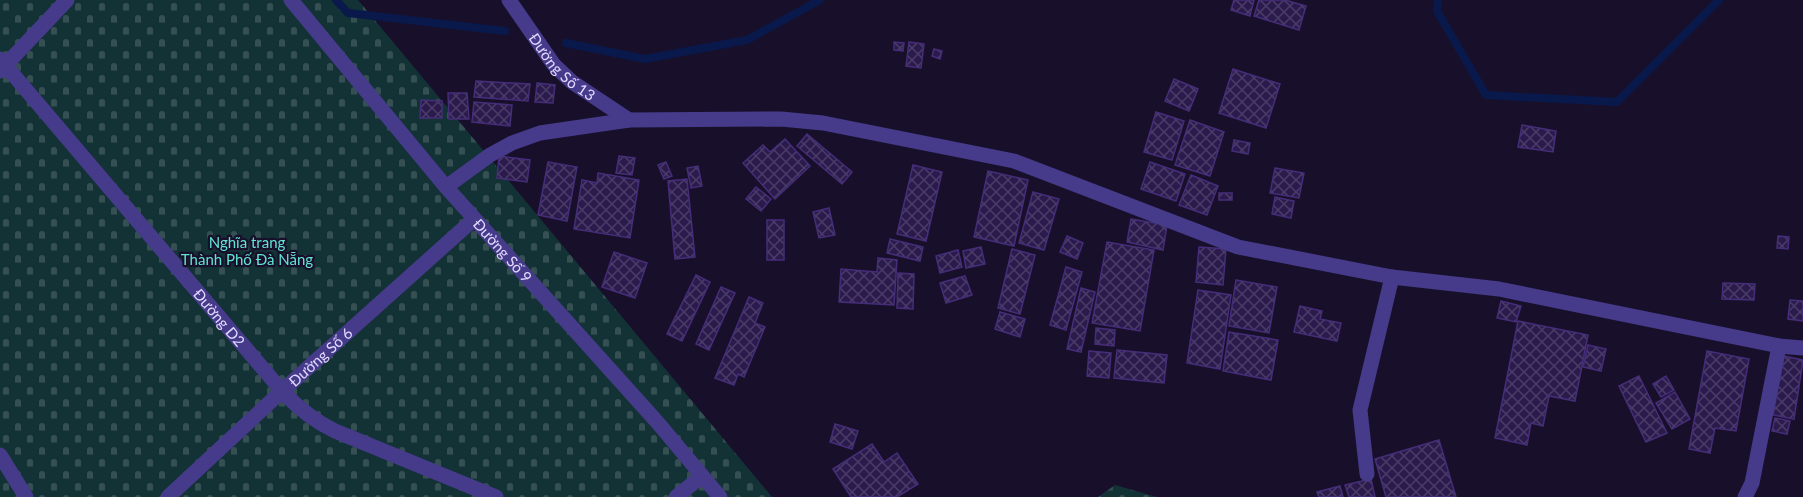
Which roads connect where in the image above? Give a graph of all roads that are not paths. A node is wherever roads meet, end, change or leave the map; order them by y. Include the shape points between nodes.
1 (67, 0) edge
2 (291, 0) edge
3 (509, 0) edge
4 (2, 65) edge
5 (629, 120) junction
6 (446, 187) junction
7 (474, 219) junction
8 (1392, 277) junction
9 (1779, 346) junction
10 (1803, 348) edge
11 (282, 391) junction
12 (0, 455) edge
13 (1367, 474) dead end
14 (702, 476) junction
15 (26, 497) edge
16 (168, 497) edge
17 (496, 497) edge
18 (676, 497) edge
19 (720, 497) edge
20 (1745, 497) edge

1 - 4 street
2 - 6 street, Đường Số 9
3 - 5 street, Đường Số 13 via 554,64 572,82
4 - 11 street, Đường D2
5 - 6 street via 540,133 512,143
5 - 8 street via 781,119 823,123 1014,161 1238,248
6 - 7 street, Đường Số 9
7 - 11 street, Đường Số 6
7 - 14 street, Đường Số 9
8 - 9 street via 1499,289
8 - 13 street via 1360,410
9 - 10 street
9 - 20 street via 1752,483
11 - 16 street, Đường Số 6
11 - 17 street, Đường D2 via 320,424
12 - 15 street
14 - 18 street
14 - 19 street, Đường Số 9

